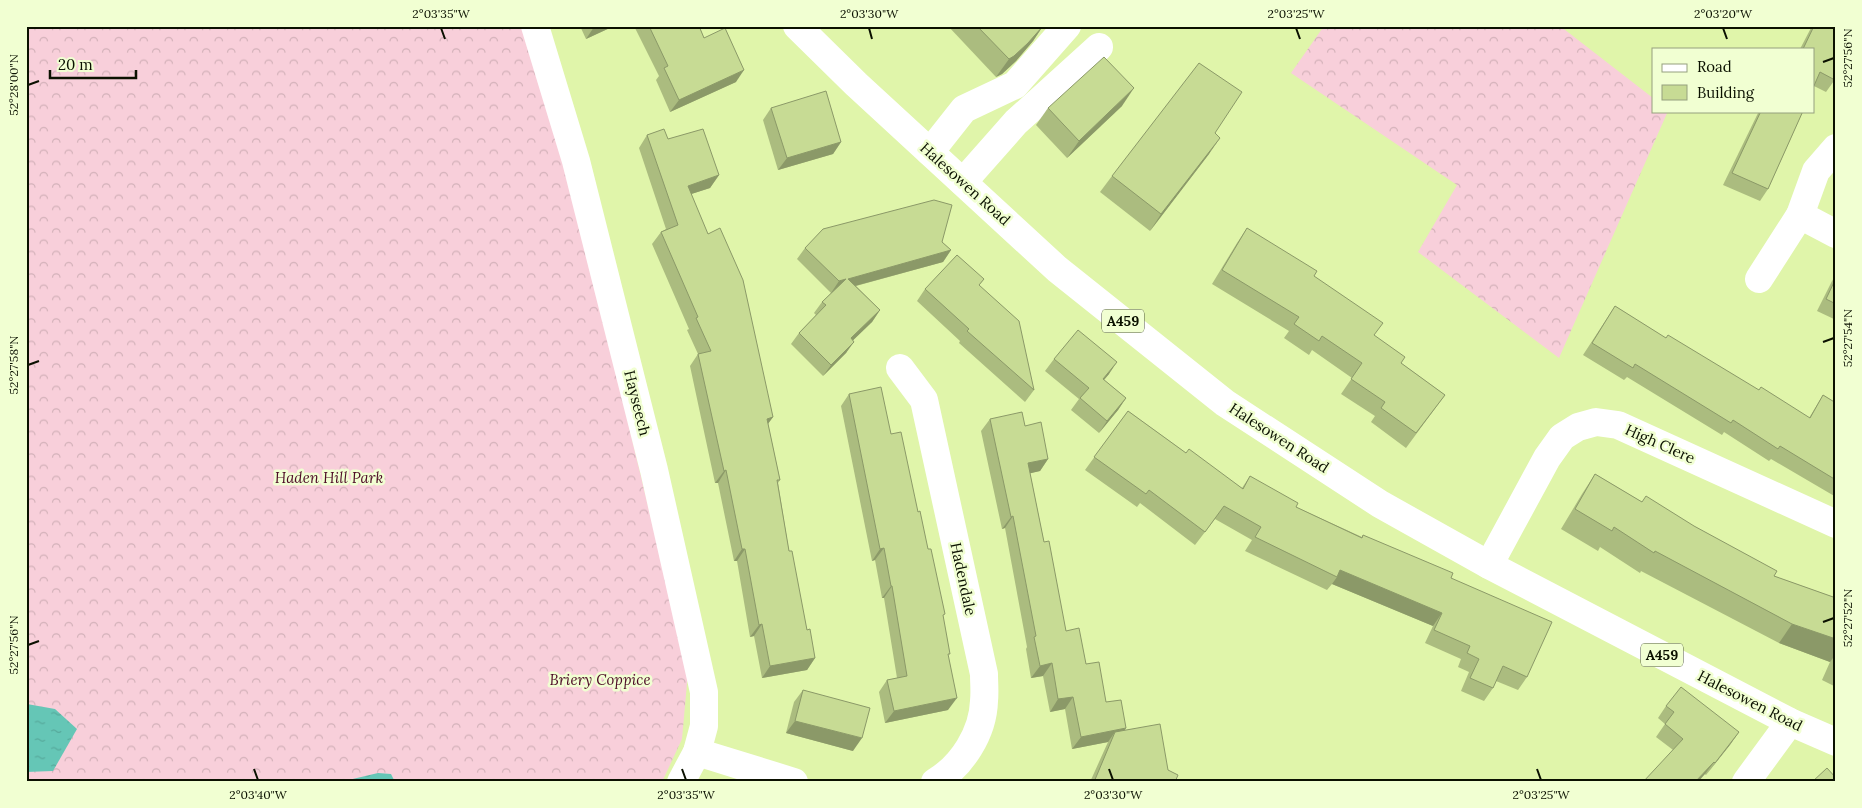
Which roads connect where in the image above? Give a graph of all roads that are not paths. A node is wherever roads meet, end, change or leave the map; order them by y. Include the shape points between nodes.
1 (535, 26) edge
2 (797, 26) edge
3 (1067, 26) edge
4 (1099, 47) dead end
5 (1836, 148) edge
6 (930, 152) junction
7 (963, 182) junction
8 (1800, 215) junction
9 (1836, 234) edge
10 (1760, 279) dead end
11 (900, 368) dead end
12 (1836, 524) edge
13 (1489, 565) junction
14 (1790, 722) junction
15 (1836, 742) edge
16 (697, 752) junction
17 (681, 782) edge
18 (794, 782) edge
19 (935, 782) edge
20 (1746, 782) edge

1 - 16 street, Hayseech via 576,161 654,470 704,692 704,726
2 - 6 street, Halesowen Road / A459
3 - 6 street via 1015,85 964,109
4 - 7 street via 1016,122
5 - 8 street via 1816,171
6 - 7 street, Halesowen Road / A459
7 - 13 street, Halesowen Road / A459 via 1058,269 1225,403 1380,504
8 - 9 street
8 - 10 street
11 - 19 street, Hadendale via 924,400 984,674 984,703 977,733 947,775
12 - 13 street, High Clere via 1618,425 1596,422 1578,427 1562,437 1547,458
13 - 14 street, Halesowen Road / A459
14 - 15 street, Halesowen Road / A459
14 - 20 street
16 - 17 street, Hayseech
16 - 18 street

